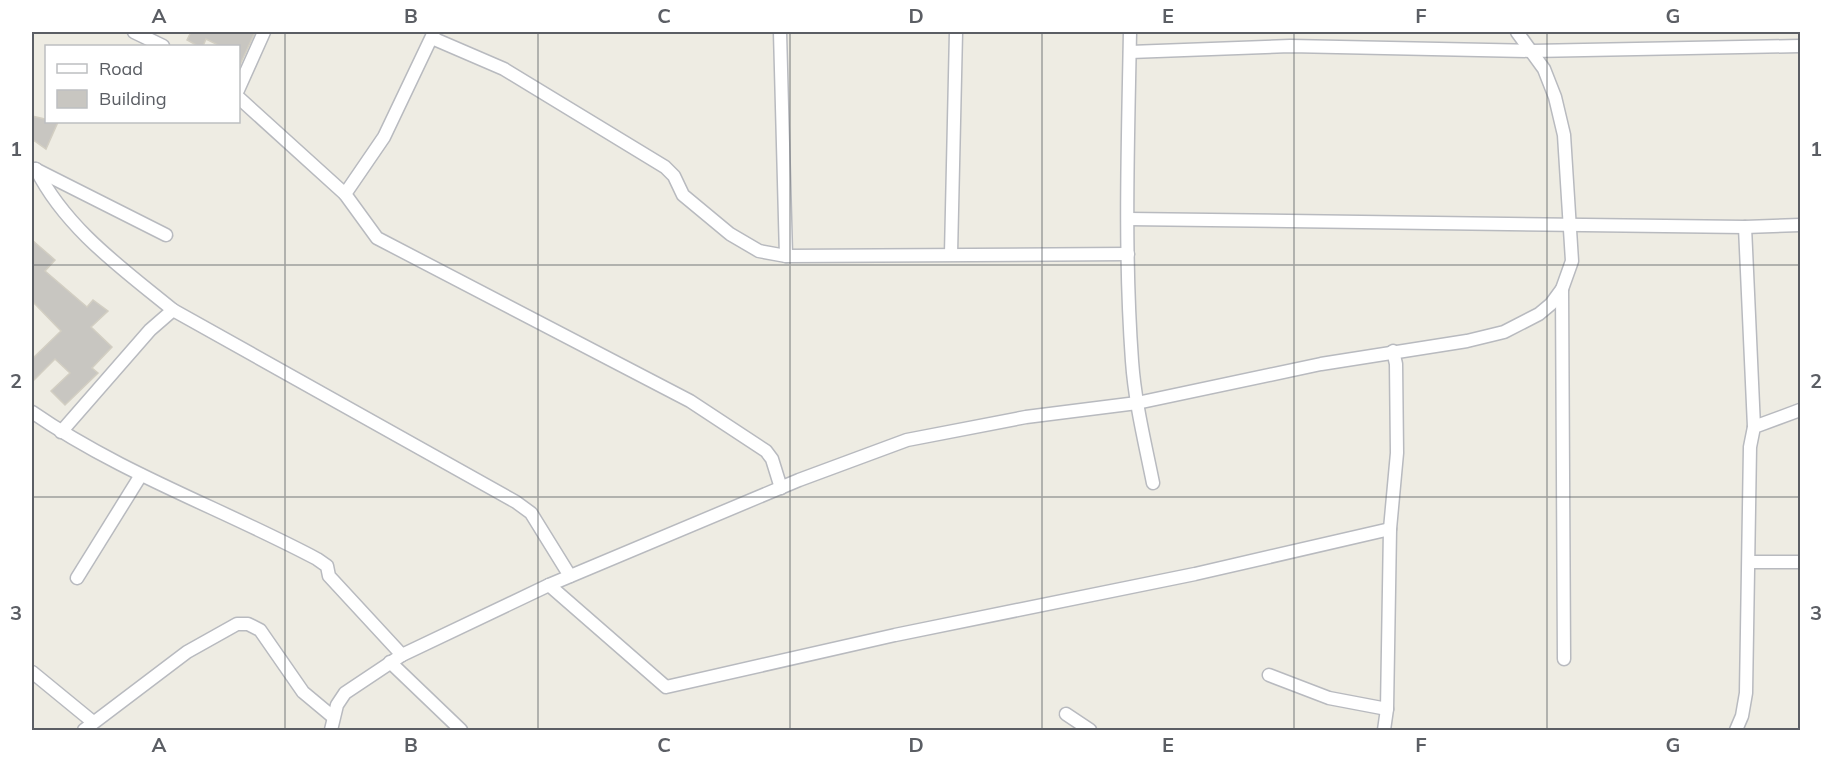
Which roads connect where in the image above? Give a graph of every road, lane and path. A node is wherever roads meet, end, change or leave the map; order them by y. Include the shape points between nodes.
1 (134, 32) edge
2 (264, 32) edge
3 (780, 32) edge
4 (956, 32) edge
5 (1130, 32) edge
6 (1517, 32) edge
7 (433, 35) edge
8 (161, 45) edge
9 (1800, 46) edge
10 (1532, 51) junction
11 (1130, 52) junction
12 (240, 86) edge
13 (240, 99) edge
14 (34, 168) edge
15 (345, 194) junction
16 (1128, 219) junction
17 (1569, 225) junction
18 (1800, 225) edge
19 (1745, 227) junction
20 (166, 235) dead end
21 (951, 254) junction
22 (1128, 254) junction
23 (786, 256) junction
24 (1562, 289) junction
25 (173, 310) junction
26 (1393, 351) junction
27 (1137, 403) junction
28 (1800, 410) edge
29 (32, 412) edge
30 (1754, 427) junction
31 (61, 432) junction
32 (141, 475) junction
33 (1153, 483) dead end
34 (781, 488) junction
35 (1390, 529) junction
36 (1749, 562) junction
37 (1800, 562) edge
38 (570, 576) junction
39 (77, 578) dead end
40 (549, 585) junction
41 (402, 655) junction
42 (1564, 659) dead end
43 (390, 662) junction
44 (32, 672) edge
45 (1269, 675) dead end
46 (1387, 709) junction
47 (1066, 714) dead end
48 (333, 717) junction
49 (88, 726) edge
50 (331, 730) edge
51 (461, 730) edge
52 (1090, 730) edge
53 (1384, 730) edge
54 (1736, 730) edge

1 - 8 street
2 - 12 street
3 - 23 street
4 - 21 street
5 - 11 street
6 - 10 street
7 - 15 street via 384,137
7 - 23 street via 504,69 665,167 683,195 730,234 759,251
9 - 10 street
10 - 11 street via 1290,46
10 - 17 street via 1555,97 1564,135
11 - 16 street
13 - 15 street
14 - 20 street
14 - 25 street via 49,195 95,246
15 - 34 street via 376,238 690,401 766,451
16 - 17 street
16 - 22 street
17 - 19 street
17 - 24 street via 1572,261
18 - 19 street
19 - 30 street
21 - 22 street
21 - 23 street
22 - 27 street
24 - 26 street via 1539,314 1504,332
24 - 42 street
25 - 31 street via 150,330
25 - 38 street via 516,502 531,513
26 - 27 street
26 - 35 street via 1397,453
27 - 33 street
27 - 34 street via 1026,417 908,440
28 - 30 street
29 - 31 street
30 - 36 street via 1750,447
31 - 32 street
32 - 39 street
32 - 41 street via 327,566 329,576
34 - 38 street
35 - 40 street via 666,687
35 - 46 street
36 - 37 street
36 - 54 street via 1746,693
38 - 40 street
40 - 41 street
41 - 43 street
43 - 48 street via 345,693
43 - 51 street
44 - 49 street
45 - 46 street via 1329,698
46 - 53 street
47 - 52 street
48 - 49 street via 303,692 260,630 249,624 237,624 187,652
48 - 50 street

